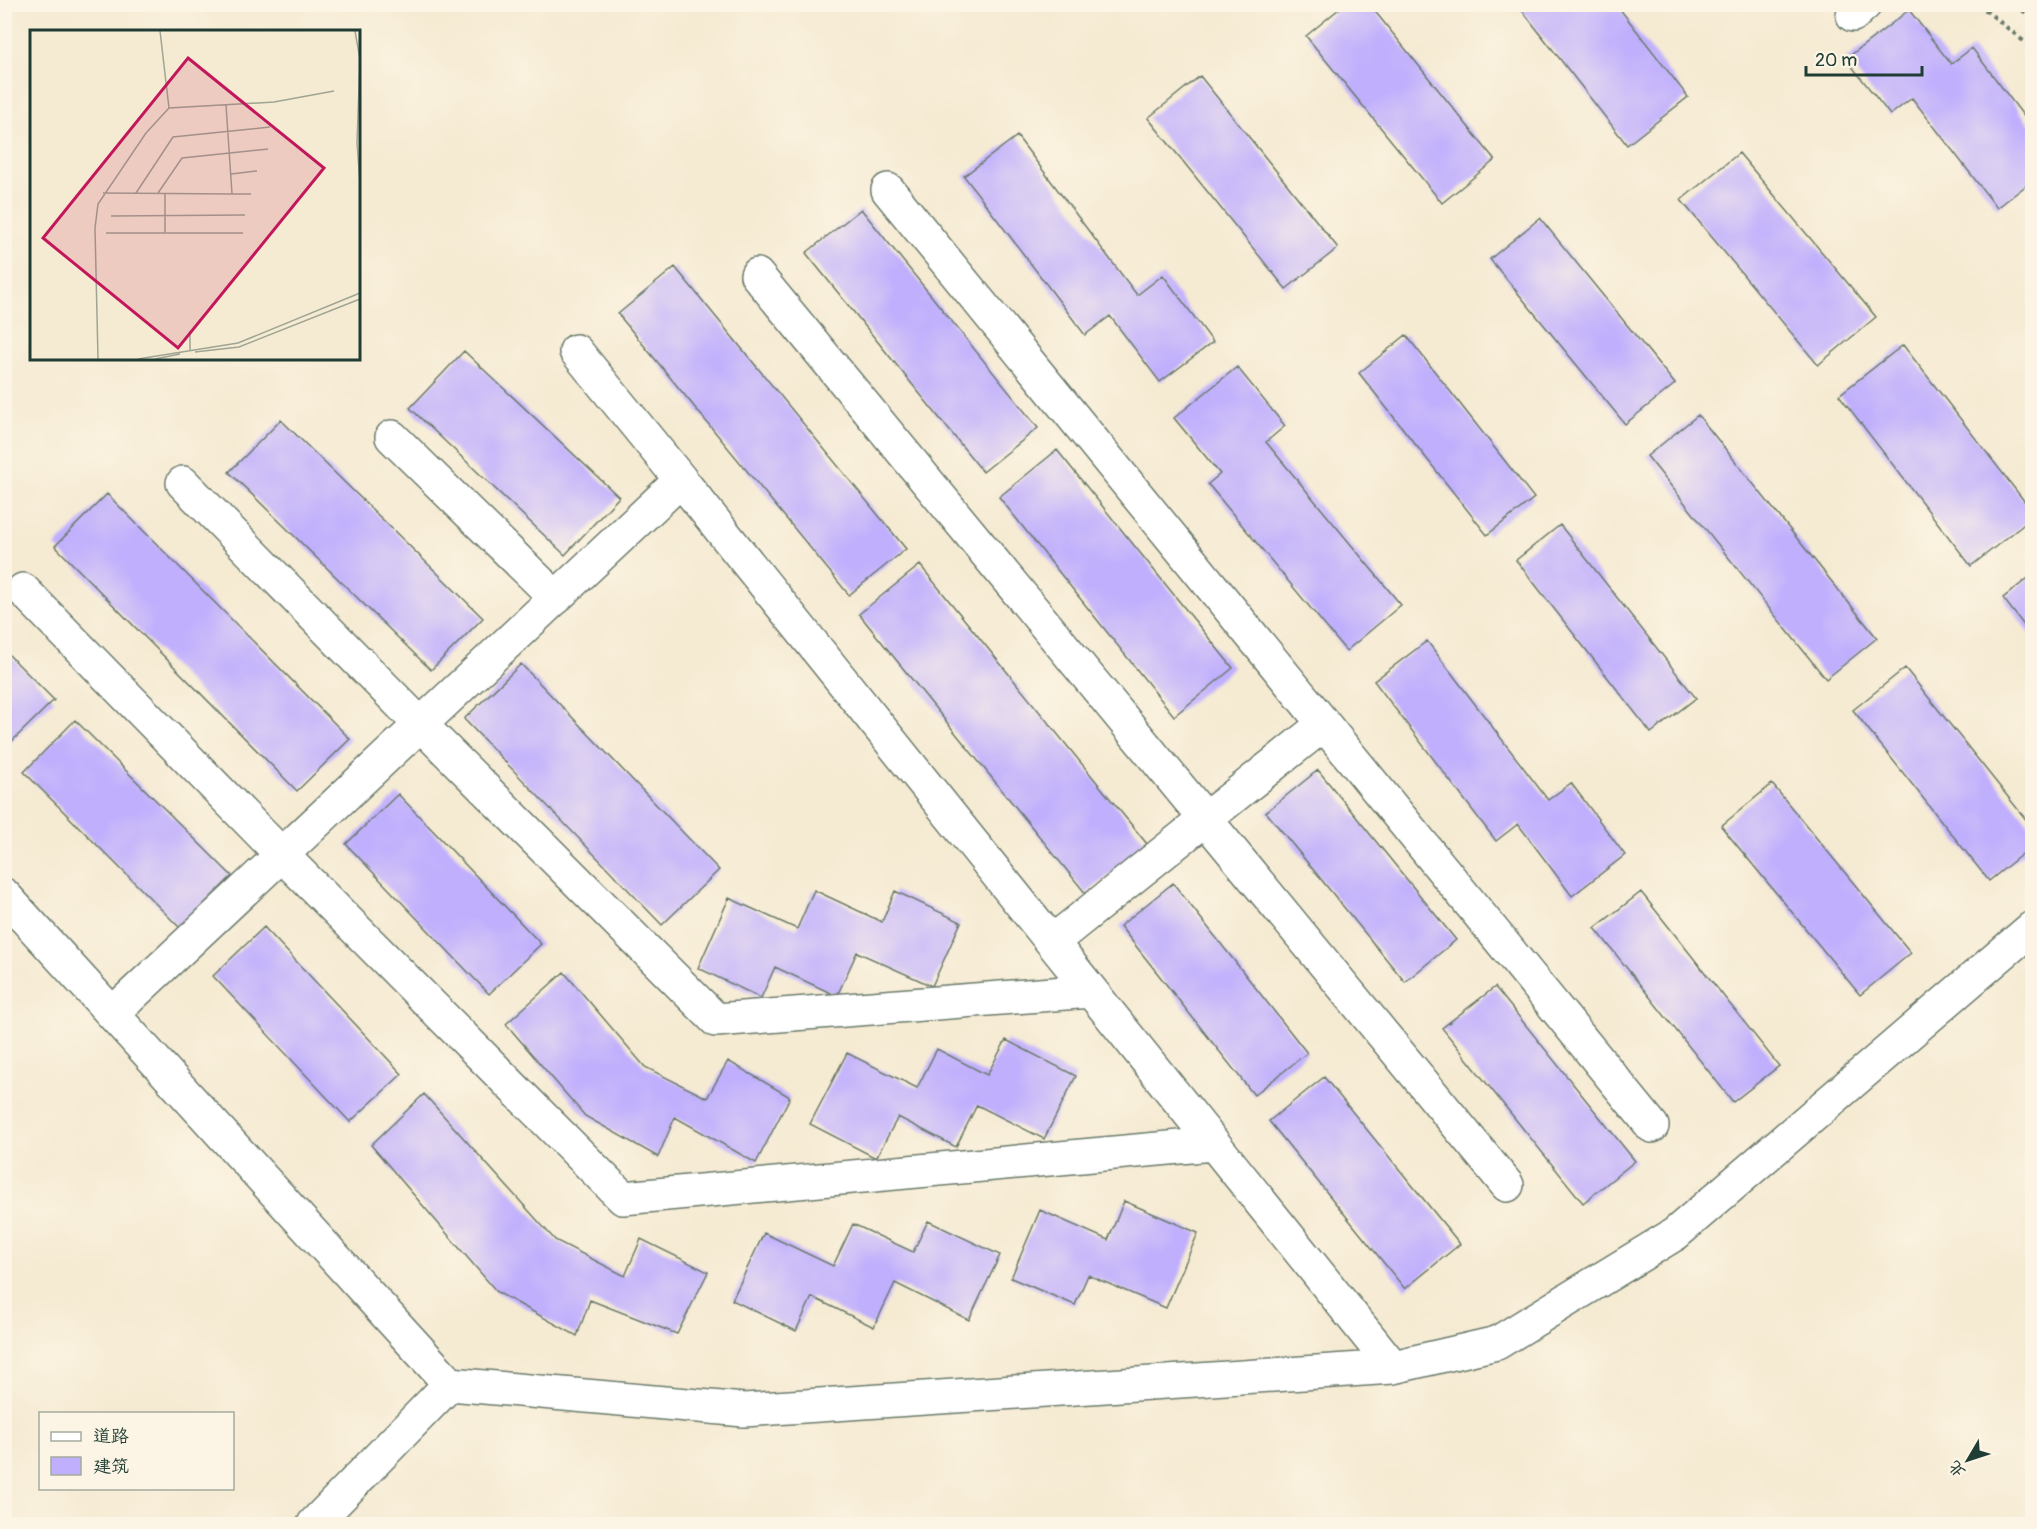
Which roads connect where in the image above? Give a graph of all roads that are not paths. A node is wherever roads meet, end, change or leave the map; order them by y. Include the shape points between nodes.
1 (888, 190) dead end
2 (757, 275) dead end
3 (576, 351) dead end
4 (392, 437) dead end
5 (681, 480) junction
6 (183, 483) dead end
7 (23, 590) dead end
8 (556, 598) junction
9 (1324, 724) junction
10 (421, 725) junction
11 (1206, 820) junction
12 (282, 855) junction
13 (4, 895) edge
14 (2032, 928) edge
15 (1052, 942) junction
16 (1091, 991) junction
17 (113, 1013) junction
18 (1652, 1126) dead end
19 (1213, 1144) junction
20 (1507, 1185) dead end
21 (1393, 1367) junction
22 (450, 1384) junction
23 (314, 1524) edge

1 - 9 street
2 - 11 street
3 - 5 street
4 - 8 street
5 - 8 street
5 - 15 street
6 - 10 street
7 - 12 street
8 - 10 street
9 - 11 street
9 - 18 street
10 - 12 street
10 - 16 street via 716,1020
11 - 15 street
11 - 20 street
12 - 17 street
12 - 19 street via 623,1198
13 - 17 street
14 - 21 street via 1675,1234 1497,1343
15 - 16 street
16 - 19 street
17 - 22 street
19 - 21 street
21 - 22 street via 744,1410
22 - 23 street

